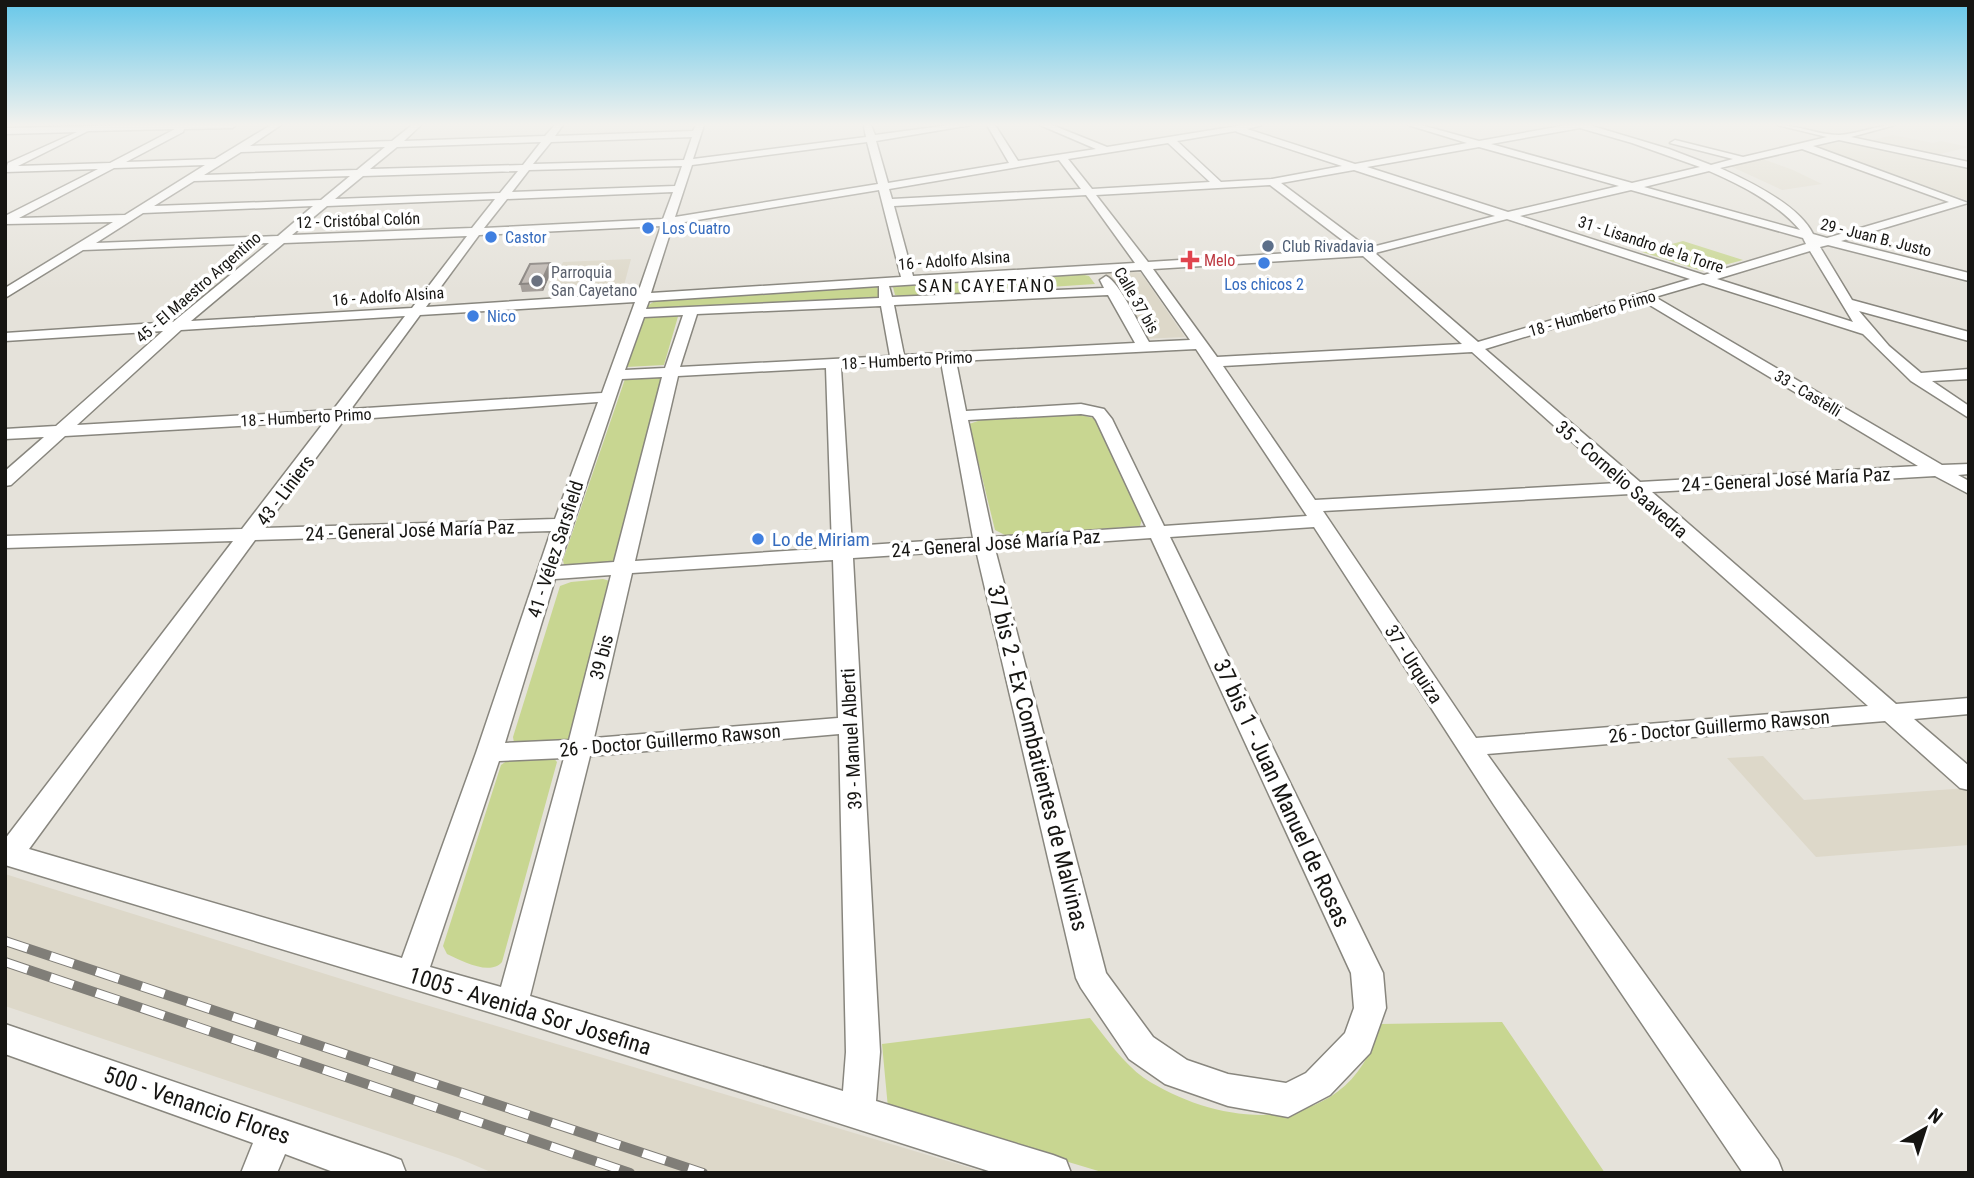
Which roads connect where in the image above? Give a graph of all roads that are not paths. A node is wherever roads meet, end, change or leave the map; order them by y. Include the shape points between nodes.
1 (83, 180) edge
2 (188, 180) edge
3 (350, 180) edge
4 (518, 180) edge
5 (681, 180) edge
6 (882, 180) edge
7 (913, 180) edge
8 (1080, 180) edge
9 (1214, 180) edge
10 (1283, 180) edge
11 (1394, 180) edge
12 (1607, 180) edge
13 (1660, 180) edge
14 (1735, 180) edge
15 (1897, 180) edge
16 (1272, 182) junction
17 (883, 185) junction
18 (1219, 185) junction
19 (1632, 187) junction
20 (677, 190) junction
21 (1089, 192) junction
22 (505, 196) junction
23 (321, 203) junction
24 (887, 203) junction
25 (1964, 204) edge
26 (139, 210) junction
27 (1507, 216) junction
28 (127, 218) junction
29 (670, 219) junction
30 (5, 222) edge
31 (476, 231) junction
32 (280, 239) junction
33 (1811, 241) junction
34 (1829, 242) junction
35 (80, 247) junction
36 (1366, 252) junction
37 (1147, 267) junction
38 (1099, 269) junction
39 (1969, 276) edge
40 (1703, 279) junction
41 (908, 281) junction
42 (884, 282) junction
43 (1114, 292) junction
44 (5, 294) edge
45 (1647, 298) junction
46 (886, 300) junction
47 (1846, 303) junction
48 (640, 305) junction
49 (692, 310) junction
50 (416, 312) junction
51 (177, 326) junction
52 (1866, 331) junction
53 (5, 337) edge
54 (1969, 337) edge
55 (1199, 344) junction
56 (1145, 348) junction
57 (1473, 348) junction
58 (948, 358) junction
59 (898, 360) junction
60 (1213, 362) junction
61 (834, 364) junction
62 (671, 372) junction
63 (1969, 374) edge
64 (615, 376) junction
65 (1916, 378) junction
66 (607, 397) junction
67 (1969, 413) edge
68 (340, 415) junction
69 (959, 416) junction
70 (62, 431) junction
71 (5, 434) edge
72 (1969, 469) edge
73 (1940, 471) junction
74 (5, 481) edge
75 (1630, 486) junction
76 (1969, 489) edge
77 (1315, 514) junction
78 (562, 525) junction
79 (1157, 531) junction
80 (252, 534) junction
81 (5, 542) edge
82 (984, 543) junction
83 (841, 554) junction
84 (623, 569) junction
85 (546, 573) junction
86 (1969, 706) edge
87 (1890, 712) junction
88 (851, 725) junction
89 (1469, 747) junction
90 (579, 748) junction
91 (489, 753) junction
92 (1969, 780) edge
93 (7, 854) edge
94 (412, 974) junction
95 (512, 1004) junction
96 (5, 1039) edge
97 (1228, 1090) joint
98 (858, 1114) junction
99 (276, 1132) junction
100 (259, 1173) edge
101 (388, 1173) edge
102 (1053, 1173) edge
103 (1765, 1173) edge

1 - 30 street
2 - 26 street
3 - 23 street, 45 - El Maestro Argentino
4 - 22 street, 43 - Liniers
5 - 20 street, 41 - Vélez Sarsfield
6 - 17 street
7 - 17 street, 12 - Cristóbal Colón
8 - 21 street, 37 - Urquiza
9 - 18 street
10 - 16 street
11 - 27 street, 31 - Lisandro de la Torre
12 - 19 street, 29 - Juan B. Justo
13 - 19 street, 16 - Adolfo Alsina
14 - 33 street via 1789,214
15 - 25 street
16 - 18 street
16 - 36 street, 35 - Cornelio Saavedra
17 - 24 street
17 - 29 street, 12 - Cristóbal Colón
18 - 21 street
19 - 27 street, 16 - Adolfo Alsina
19 - 33 street, 29 - Juan B. Justo
20 - 22 street
20 - 29 street, 41 - Vélez Sarsfield
21 - 24 street
21 - 37 street, 37 - Urquiza
22 - 23 street
22 - 31 street, 43 - Liniers
23 - 26 street
23 - 32 street, 45 - El Maestro Argentino
24 - 41 street
25 - 34 street, 18 - Humberto Primo
26 - 28 street
27 - 36 street, 16 - Adolfo Alsina
27 - 40 street, 31 - Lisandro de la Torre
28 - 30 street
28 - 35 street
29 - 31 street, 12 - Cristóbal Colón via 648,225
29 - 48 street, 41 - Vélez Sarsfield
31 - 32 street, 12 - Cristóbal Colón
31 - 50 street, 43 - Liniers
32 - 35 street, 12 - Cristóbal Colón
32 - 51 street, 45 - El Maestro Argentino
33 - 34 street, 18 - Humberto Primo
33 - 40 street, 18 - Humberto Primo
33 - 47 street
34 - 39 street, 29 - Juan B. Justo
35 - 44 street
36 - 37 street, 16 - Adolfo Alsina
36 - 57 street, 35 - Cornelio Saavedra
37 - 38 street, 16 - Adolfo Alsina
37 - 55 street, 37 - Urquiza
38 - 41 street, 16 - Adolfo Alsina
38 - 43 street, Calle 37 bis
40 - 45 street, 18 - Humberto Primo
40 - 52 street, 31 - Lisandro de la Torre
41 - 42 street, 16 - Adolfo Alsina
42 - 46 street
42 - 48 street, 16 - Adolfo Alsina
43 - 46 street
43 - 56 street, Calle 37 bis
45 - 57 street, 18 - Humberto Primo
45 - 73 street, 33 - Castelli
46 - 49 street
46 - 59 street
47 - 52 street
47 - 54 street
48 - 49 street
48 - 50 street, 16 - Adolfo Alsina
48 - 64 street, 41 - Vélez Sarsfield
49 - 62 street, 39 bis
50 - 51 street, 16 - Adolfo Alsina
50 - 68 street, 43 - Liniers
51 - 53 street, 16 - Adolfo Alsina
51 - 70 street, 45 - El Maestro Argentino
52 - 65 street
55 - 56 street, 18 - Humberto Primo
55 - 60 street, 37 - Urquiza
56 - 58 street, 18 - Humberto Primo
57 - 60 street, 18 - Humberto Primo
57 - 75 street, 35 - Cornelio Saavedra
58 - 59 street, 18 - Humberto Primo
58 - 69 street, 37 bis 2 - Ex Combatientes de Malvinas
59 - 61 street, 18 - Humberto Primo
60 - 77 street, 37 - Urquiza
61 - 62 street, 18 - Humberto Primo
61 - 83 street, 39 - Manuel Alberti
62 - 64 street, 18 - Humberto Primo
62 - 84 street, 39 bis
63 - 65 street
64 - 66 street, 41 - Vélez Sarsfield
65 - 67 street
66 - 68 street, 18 - Humberto Primo
66 - 78 street, 41 - Vélez Sarsfield
68 - 70 street, 18 - Humberto Primo
68 - 80 street, 43 - Liniers
69 - 79 street, 37 bis 1 - Juan Manuel de Rosas via 1098,412
69 - 82 street, 37 bis 2 - Ex Combatientes de Malvinas
70 - 71 street, 18 - Humberto Primo
70 - 74 street, 45 - El Maestro Argentino
72 - 73 street, 24 - General José María Paz
73 - 75 street, 24 - General José María Paz
73 - 76 street, 33 - Castelli
75 - 77 street, 24 - General José María Paz
75 - 87 street, 35 - Cornelio Saavedra
77 - 79 street, 24 - General José María Paz
77 - 89 street, 37 - Urquiza
78 - 80 street, 24 - General José María Paz
78 - 85 street, 41 - Vélez Sarsfield
79 - 82 street, 24 - General José María Paz
79 - 97 street, 37 bis 1 - Juan Manuel de Rosas via 1367,973 1370,1008 1358,1042 1318,1084 1288,1100
80 - 81 street, 24 - General José María Paz
80 - 93 street, 43 - Liniers
82 - 83 street, 24 - General José María Paz
82 - 97 street, 37 bis 2 - Ex Combatientes de Malvinas via 1092,978 1141,1048 1177,1073
83 - 84 street, 24 - General José María Paz
83 - 88 street, 39 - Manuel Alberti
84 - 85 street, 24 - General José María Paz
84 - 90 street, 39 bis
85 - 91 street, 41 - Vélez Sarsfield
86 - 87 street, 26 - Doctor Guillermo Rawson
87 - 89 street, 26 - Doctor Guillermo Rawson
87 - 92 street, 35 - Cornelio Saavedra
88 - 90 street, 26 - Doctor Guillermo Rawson
88 - 98 street, 39 - Manuel Alberti via 863,1052
89 - 103 street, 37 - Urquiza
90 - 91 street, 26 - Doctor Guillermo Rawson
90 - 95 street, 39 bis
91 - 94 street, 41 - Vélez Sarsfield
93 - 94 street, 1005 - Avenida Sor Josefina
94 - 95 street, 1005 - Avenida Sor Josefina
95 - 98 street, 1005 - Avenida Sor Josefina
96 - 99 street, 500 - Venancio Flores
98 - 102 street, 1005 - Avenida Sor Josefina
99 - 100 street
99 - 101 street, 500 - Venancio Flores

